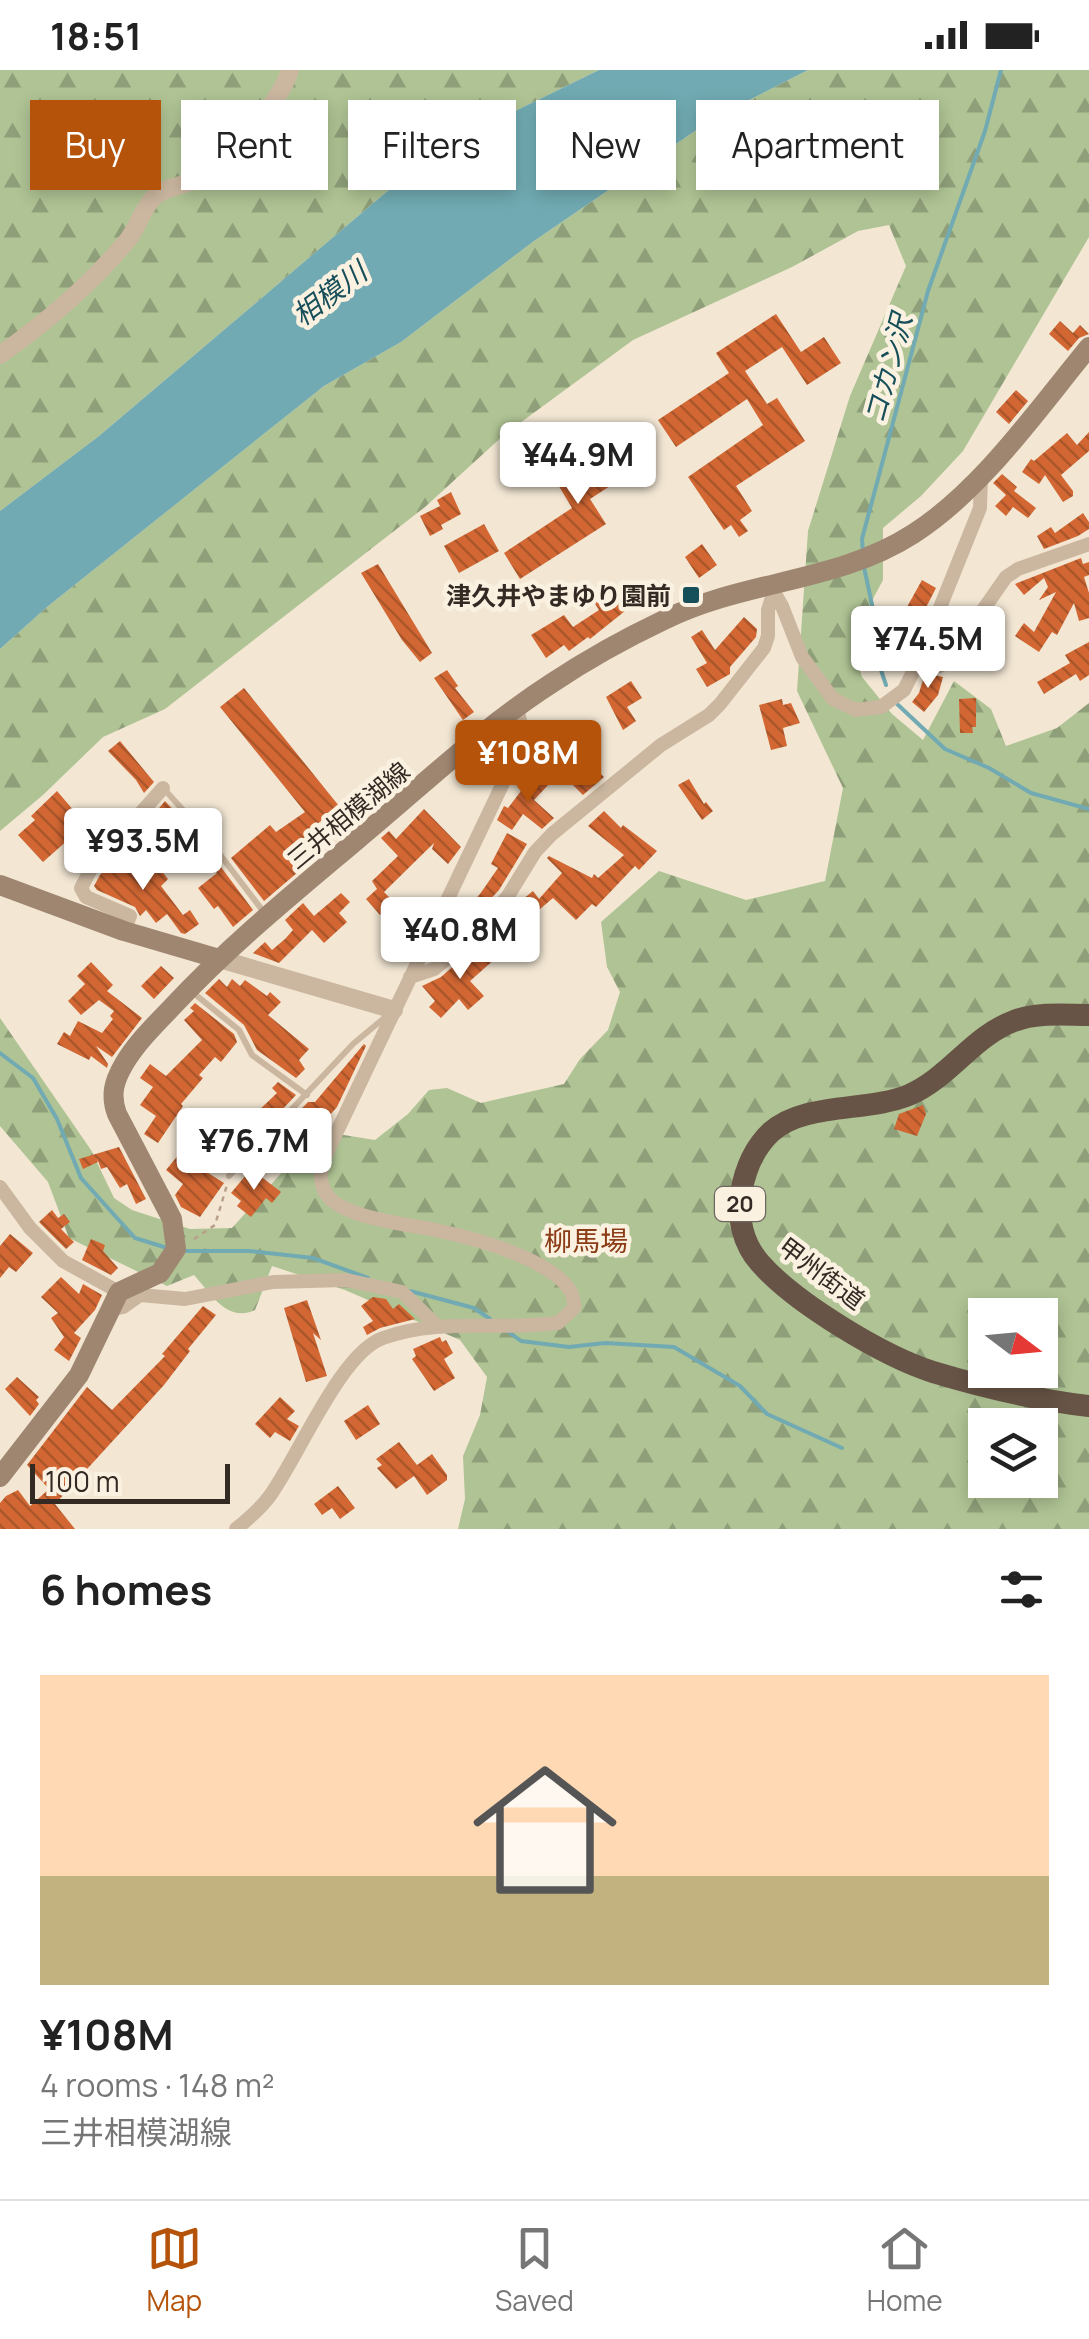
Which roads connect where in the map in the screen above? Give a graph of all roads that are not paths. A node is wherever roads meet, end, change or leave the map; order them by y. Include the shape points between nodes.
1 (290, 70) edge
2 (1089, 347) edge
3 (0, 355) edge
4 (974, 483) junction
5 (1089, 544) edge
6 (772, 590) junction
7 (919, 660) junction
8 (518, 707) junction
9 (163, 788) joint
10 (0, 885) edge
11 (266, 916) junction
12 (124, 931) junction
13 (216, 958) junction
14 (410, 977) junction
15 (188, 989) junction
16 (394, 1010) junction
17 (1089, 1015) edge
18 (307, 1095) junction
19 (229, 1176) road end
20 (0, 1188) edge
21 (114, 1301) junction
22 (436, 1325) junction
23 (1089, 1406) edge
24 (0, 1477) edge
25 (236, 1529) edge

1 - 3 street via 284,88 232,147 199,177 151,199 127,242
2 - 4 main road, 三井相模湖線
4 - 6 main road, 三井相模湖線 via 887,549
4 - 7 street via 980,508
5 - 7 street via 1012,573 946,663
6 - 7 street via 808,668 844,706 882,706 904,690
6 - 8 main road, 三井相模湖線 via 669,617
6 - 14 street via 764,648 710,715 661,745 561,826 466,943 434,969
8 - 11 main road, 三井相模湖線
8 - 14 street via 524,738
9 - 11 lane
9 - 12 street via 81,888 86,897 130,916
10 - 12 main road
11 - 13 main road, 三井相模湖線
12 - 13 main road
13 - 15 main road, 三井相模湖線
13 - 16 street
14 - 16 street
15 - 18 lane via 239,1030 252,1056
15 - 21 main road, 三井相模湖線 via 136,1048 112,1095 177,1239 166,1268
16 - 18 lane
16 - 22 street via 321,1166 325,1193 369,1216 522,1257 564,1281 575,1300 558,1323
17 - 23 highway, 甲州街道 / 20 via 1016,1020 912,1093 785,1122 751,1159 739,1208 744,1237 760,1263 866,1340 932,1371
18 - 19 lane
20 - 21 street via 63,1261
21 - 22 street via 123,1306 140,1295 185,1300 273,1282 346,1280 402,1292
21 - 24 main road via 80,1375
22 - 25 street via 381,1338 356,1357 268,1498

